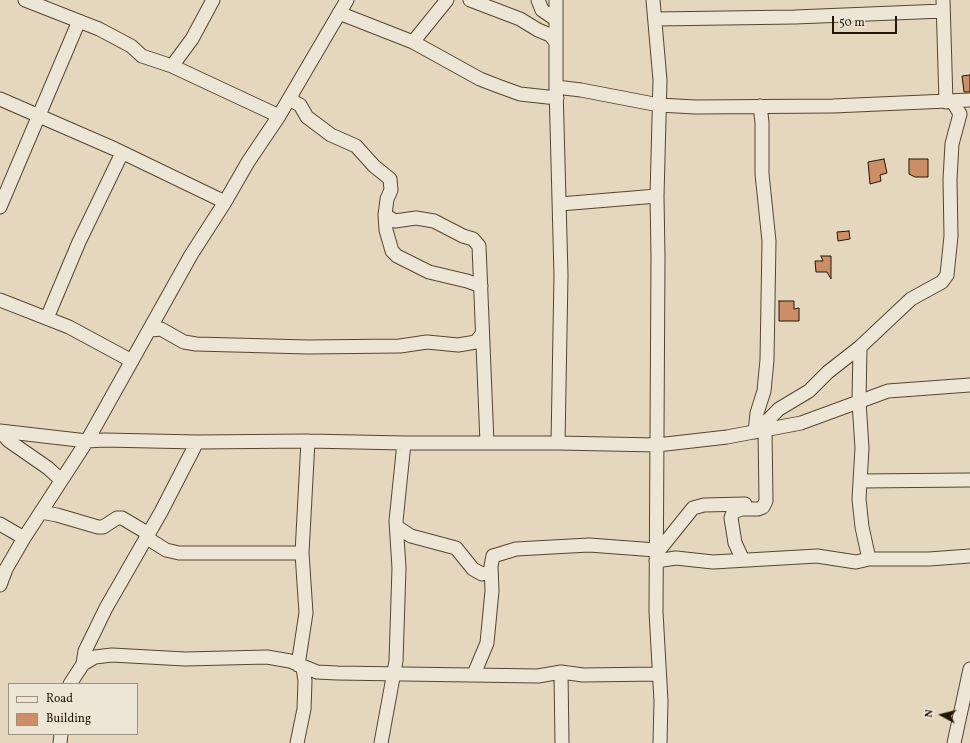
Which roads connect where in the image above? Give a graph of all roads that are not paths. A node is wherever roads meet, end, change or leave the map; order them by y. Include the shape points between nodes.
1 (25, 0) edge
2 (213, 0) edge
3 (347, 0) edge
4 (447, 0) edge
5 (470, 0) edge
6 (538, 0) edge
7 (556, 0) edge
8 (653, 0) edge
9 (943, 5) edge
10 (339, 13) junction
11 (555, 19) junction
12 (656, 20) junction
13 (79, 21) junction
14 (556, 41) junction
15 (413, 42) junction
16 (172, 66) junction
17 (556, 92) junction
18 (0, 99) edge
19 (289, 99) junction
20 (970, 100) edge
21 (949, 102) junction
22 (659, 105) junction
23 (760, 106) junction
24 (40, 115) junction
25 (279, 116) junction
26 (122, 153) junction
27 (657, 196) junction
28 (225, 202) junction
29 (560, 204) junction
30 (0, 207) edge
31 (385, 215) junction
32 (481, 286) junction
33 (0, 300) edge
34 (47, 318) junction
35 (150, 330) junction
36 (482, 334) junction
37 (860, 347) junction
38 (132, 360) junction
39 (970, 385) edge
40 (859, 402) junction
41 (760, 430) junction
42 (0, 431) edge
43 (87, 441) junction
44 (308, 441) junction
45 (196, 442) junction
46 (404, 443) junction
47 (487, 443) junction
48 (558, 443) junction
49 (657, 445) junction
50 (62, 480) junction
51 (860, 480) junction
52 (970, 480) edge
53 (763, 507) junction
54 (40, 512) junction
55 (0, 524) edge
56 (397, 527) junction
57 (148, 536) junction
58 (24, 538) junction
59 (302, 553) junction
60 (656, 555) junction
61 (970, 556) edge
62 (869, 559) junction
63 (743, 560) junction
64 (3, 568) edge
65 (491, 572) junction
66 (0, 585) edge
67 (83, 664) junction
68 (301, 666) junction
69 (970, 669) edge
70 (318, 672) junction
71 (560, 672) junction
72 (393, 673) junction
73 (474, 674) junction
74 (659, 674) junction
75 (71, 683) edge
76 (305, 684) junction
77 (297, 743) edge
78 (381, 743) edge
79 (562, 743) edge
80 (660, 743) edge
81 (954, 743) edge

1 - 13 street
2 - 16 street via 192,39
3 - 10 street
4 - 15 street
5 - 14 street via 520,18
6 - 11 street via 542,10
7 - 11 street
8 - 12 street
9 - 12 street via 795,17
9 - 21 street
10 - 15 street
10 - 19 street
11 - 14 street
12 - 22 street
13 - 16 street via 130,46 142,56
13 - 24 street
14 - 17 street
15 - 17 street via 480,79 520,94
16 - 25 street
17 - 22 street via 581,90
17 - 29 street
18 - 24 street
19 - 25 street
19 - 31 street via 300,105 307,117 331,135 356,146 374,166 388,176 391,190
20 - 21 street
21 - 23 street
21 - 37 street via 960,114 952,144 947,275 942,282 911,299
22 - 23 street
22 - 27 street
23 - 41 street via 762,174 769,241 765,380
24 - 26 street
24 - 30 street
25 - 28 street
26 - 28 street
26 - 34 street via 79,242
27 - 29 street
27 - 49 street
28 - 35 street via 191,255
29 - 48 street via 561,353
31 - 32 street via 390,247 397,256 429,272
31 - 32 street via 395,221 416,218 430,220 476,240 480,249
32 - 36 street
33 - 34 street
34 - 38 street
35 - 36 street via 160,329 184,342 196,344 308,348 400,346 427,342 458,345 476,342
35 - 38 street
36 - 47 street
37 - 40 street
37 - 41 street via 809,391 779,409
38 - 43 street
39 - 40 street via 888,391
40 - 41 street via 801,423
40 - 51 street via 862,448
41 - 49 street
41 - 53 street via 767,488
42 - 43 street
42 - 50 street via 14,445
43 - 45 street
43 - 50 street
44 - 45 street
44 - 46 street
44 - 59 street
45 - 57 street
46 - 47 street
46 - 56 street
47 - 48 street
48 - 49 street
49 - 60 street
50 - 54 street
51 - 52 street
51 - 62 street via 862,527
53 - 60 street via 745,504 697,506 674,530
53 - 63 street via 742,508 732,514 732,532
54 - 57 street via 98,527 122,518
54 - 58 street
55 - 58 street
56 - 65 street via 412,536 456,548 473,569 482,574
56 - 72 street via 399,568 396,661
57 - 59 street via 166,550 179,553
57 - 67 street via 100,620 85,651
58 - 64 street
59 - 68 street via 306,613
60 - 63 street via 713,562
60 - 65 street via 590,545 516,549 493,556
60 - 74 street
61 - 62 street
62 - 63 street via 856,562 817,556
64 - 66 street
65 - 73 street via 491,612 487,643
67 - 68 street via 95,658 112,655 185,659 267,657 279,658
67 - 75 street
68 - 70 street
68 - 76 street
69 - 81 street
70 - 72 street
70 - 76 street
71 - 73 street via 538,676
71 - 74 street via 595,675
71 - 79 street
72 - 73 street
72 - 78 street
74 - 80 street
76 - 77 street via 304,709

